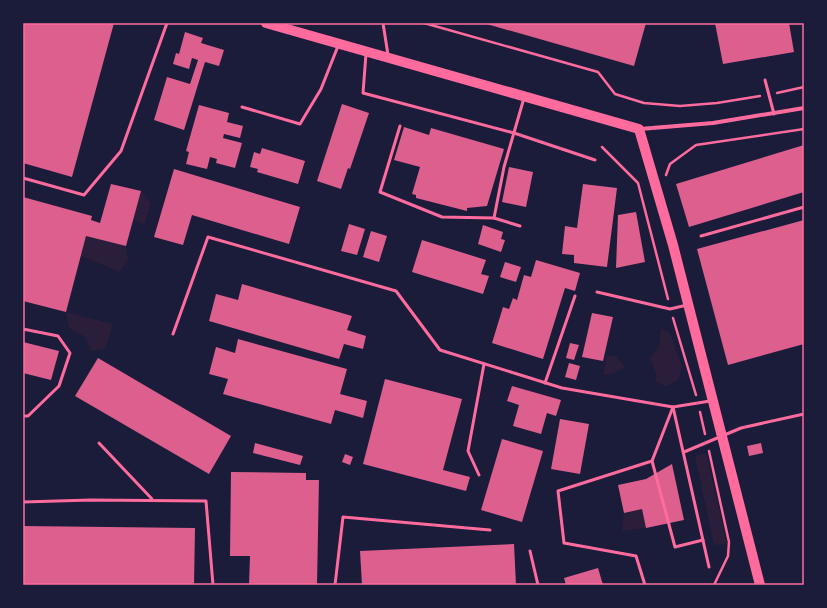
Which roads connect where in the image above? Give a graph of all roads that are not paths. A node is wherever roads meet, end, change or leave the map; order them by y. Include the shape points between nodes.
1 (168, 23) edge
2 (266, 23) edge
3 (383, 23) edge
4 (339, 44) junction
5 (366, 52) junction
6 (388, 58) junction
7 (765, 80) dead end
8 (525, 96) junction
9 (242, 107) dead end
10 (804, 108) edge
11 (774, 114) junction
12 (400, 126) dead end
13 (639, 129) junction
14 (514, 133) junction
15 (594, 160) dead end
16 (23, 178) edge
17 (804, 208) edge
18 (494, 218) junction
19 (520, 226) dead end
20 (701, 236) dead end
21 (597, 292) dead end
22 (576, 296) dead end
23 (689, 305) junction
24 (23, 329) edge
25 (173, 334) dead end
26 (484, 364) junction
27 (545, 383) junction
28 (713, 401) junction
29 (674, 407) junction
30 (804, 414) edge
31 (23, 416) edge
32 (723, 435) junction
33 (99, 443) dead end
34 (684, 452) junction
35 (652, 461) junction
36 (479, 475) dead end
37 (152, 499) junction
38 (23, 502) edge
39 (490, 530) dead end
40 (703, 540) junction
41 (530, 551) dead end
42 (709, 567) dead end
43 (213, 585) edge
44 (335, 585) edge
45 (538, 585) edge
46 (645, 585) edge
47 (760, 585) edge

1 - 16 lane via 121,151 84,195
2 - 4 main road
3 - 6 lane
4 - 5 main road
4 - 9 lane via 321,89 300,124
5 - 6 main road
5 - 14 lane via 362,93
6 - 8 main road
7 - 11 lane
8 - 13 main road
8 - 14 lane
10 - 11 street
11 - 13 street via 713,123
12 - 18 lane via 380,192 442,217
13 - 23 main road
14 - 15 lane
14 - 18 lane
17 - 20 lane
18 - 19 lane
21 - 23 lane via 670,308
22 - 27 lane
23 - 28 main road
24 - 31 lane via 58,336 70,353 59,386 28,416
25 - 26 lane via 208,237 396,291 440,350
26 - 27 lane
26 - 36 lane via 468,450
27 - 29 lane
28 - 29 lane
28 - 32 main road
29 - 34 lane
29 - 35 lane
30 - 32 lane via 741,428
32 - 34 lane
32 - 47 main road
33 - 37 lane
34 - 40 lane
35 - 40 lane via 675,548
35 - 46 lane via 558,491 564,543 636,556
37 - 38 lane
37 - 43 lane via 206,501
39 - 44 lane via 343,517
40 - 42 lane
41 - 45 lane

